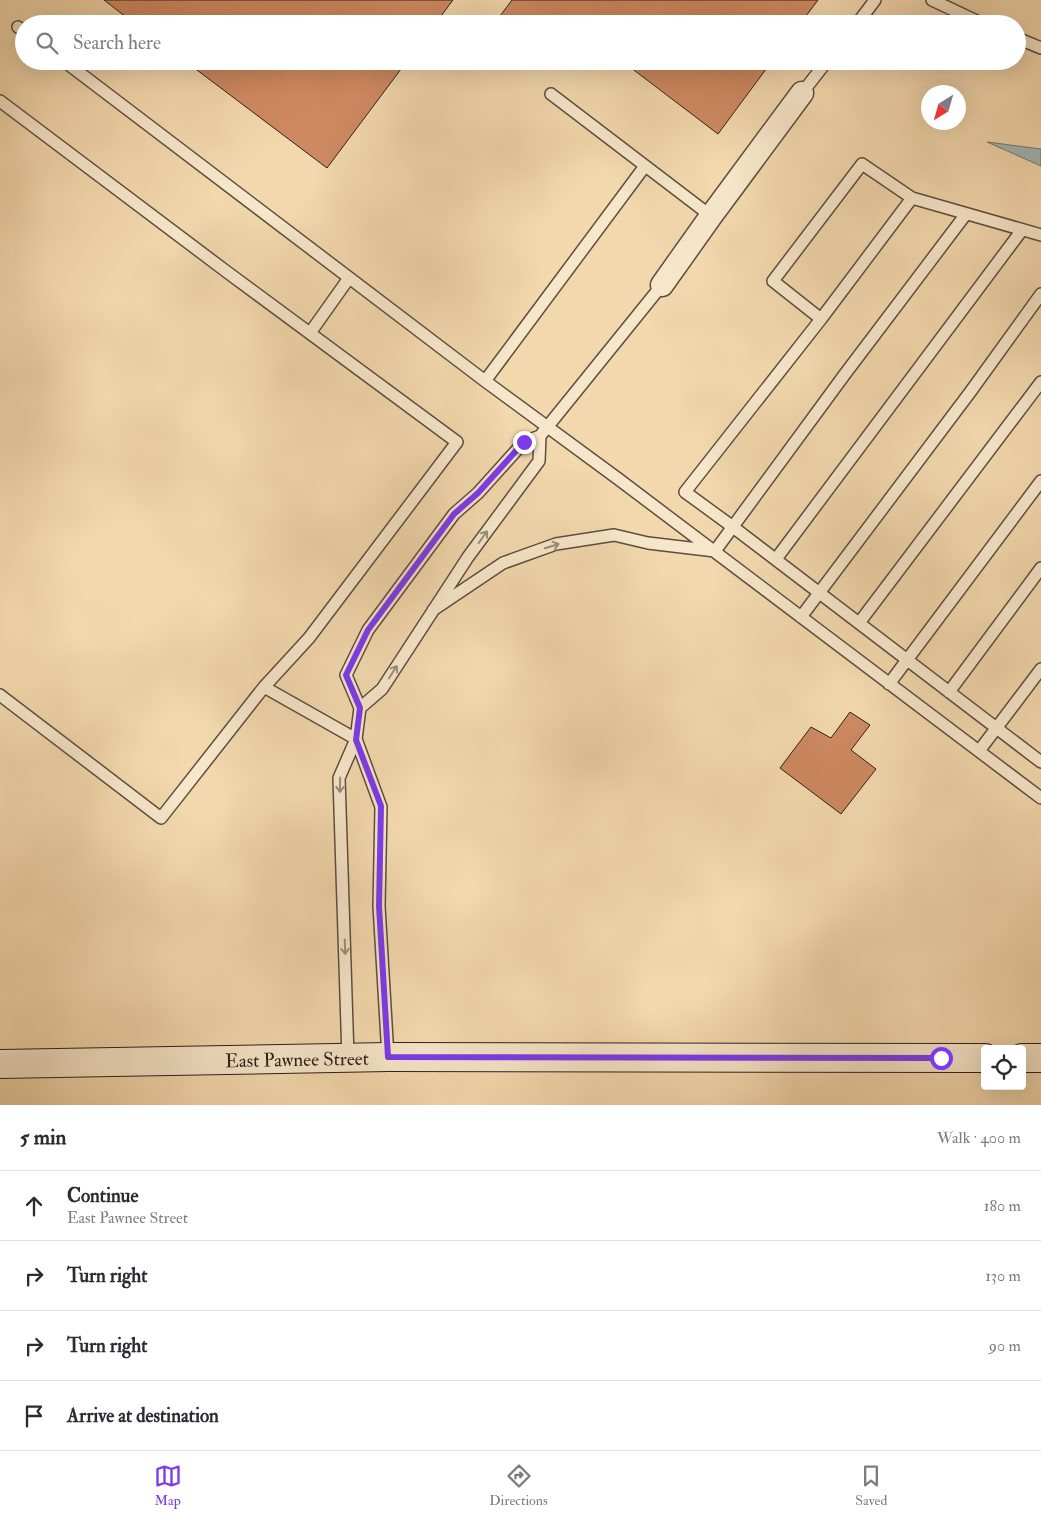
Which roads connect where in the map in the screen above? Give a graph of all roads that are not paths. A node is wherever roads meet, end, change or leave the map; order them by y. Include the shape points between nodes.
1 (875, 0) edge
2 (932, 0) edge
3 (864, 15) edge
4 (963, 15) edge
5 (1026, 42) edge
6 (1041, 48) edge
7 (76, 70) edge
8 (820, 70) edge
9 (802, 93) joint
10 (551, 94) dead end
11 (0, 101) edge
12 (645, 166) junction
13 (912, 198) junction
14 (966, 214) junction
15 (710, 216) junction
16 (1022, 230) junction
17 (1041, 235) edge
18 (349, 278) junction
19 (662, 285) joint
20 (1041, 294) edge
21 (821, 319) junction
22 (310, 333) junction
23 (485, 381) junction
24 (1041, 382) edge
25 (543, 432) junction
26 (1041, 481) edge
27 (733, 527) junction
28 (714, 551) junction
29 (776, 559) junction
30 (1041, 568) edge
31 (819, 592) junction
32 (433, 610) junction
33 (801, 617) junction
34 (859, 623) junction
35 (907, 660) junction
36 (1041, 670) edge
37 (890, 684) junction
38 (264, 687) junction
39 (949, 692) junction
40 (0, 695) edge
41 (360, 708) junction
42 (997, 728) junction
43 (356, 740) junction
44 (979, 751) junction
45 (1040, 760) edge
46 (1041, 798) edge
47 (388, 1057) junction
48 (348, 1058) junction
49 (981, 1058) edge
50 (1026, 1058) edge
51 (1041, 1058) edge
52 (0, 1064) edge

1 - 3 lane
2 - 4 lane
5 - 6 lane
7 - 18 lane
8 - 9 lane
9 - 15 street
10 - 12 lane
11 - 22 lane
12 - 15 lane
12 - 23 lane
13 - 14 lane
13 - 21 lane
13 - 21 lane via 862,164 773,281
14 - 16 lane
14 - 27 lane
15 - 19 street
16 - 17 lane
16 - 29 lane
18 - 22 lane
18 - 23 lane
19 - 25 lane
20 - 31 lane
21 - 27 lane via 685,492
22 - 38 lane via 457,442 309,638
23 - 25 lane
24 - 34 lane
25 - 28 lane via 617,478
32 -> 25 lane via 539,461
25 - 41 lane via 524,442 478,493 454,514 368,630 346,675
26 - 35 lane
27 - 28 lane
27 - 29 lane
32 -> 28 lane via 503,563 556,544 614,535 648,543
28 - 33 lane
29 - 31 lane
30 - 39 lane
31 - 33 lane
31 - 34 lane
41 -> 32 lane via 382,689
33 - 37 lane
34 - 35 lane
35 - 37 lane
35 - 39 lane
36 - 42 lane
37 - 44 lane
38 - 40 lane via 162,818
38 - 43 lane
39 - 42 lane
41 - 43 lane
42 - 44 lane
42 - 45 lane
43 - 47 lane via 381,806 379,906
43 -> 48 lane via 339,778
44 - 46 lane
47 - 48 main road, East Pawnee Street
47 - 49 main road, East Pawnee Street
48 - 52 main road, East Pawnee Street
50 - 51 main road

